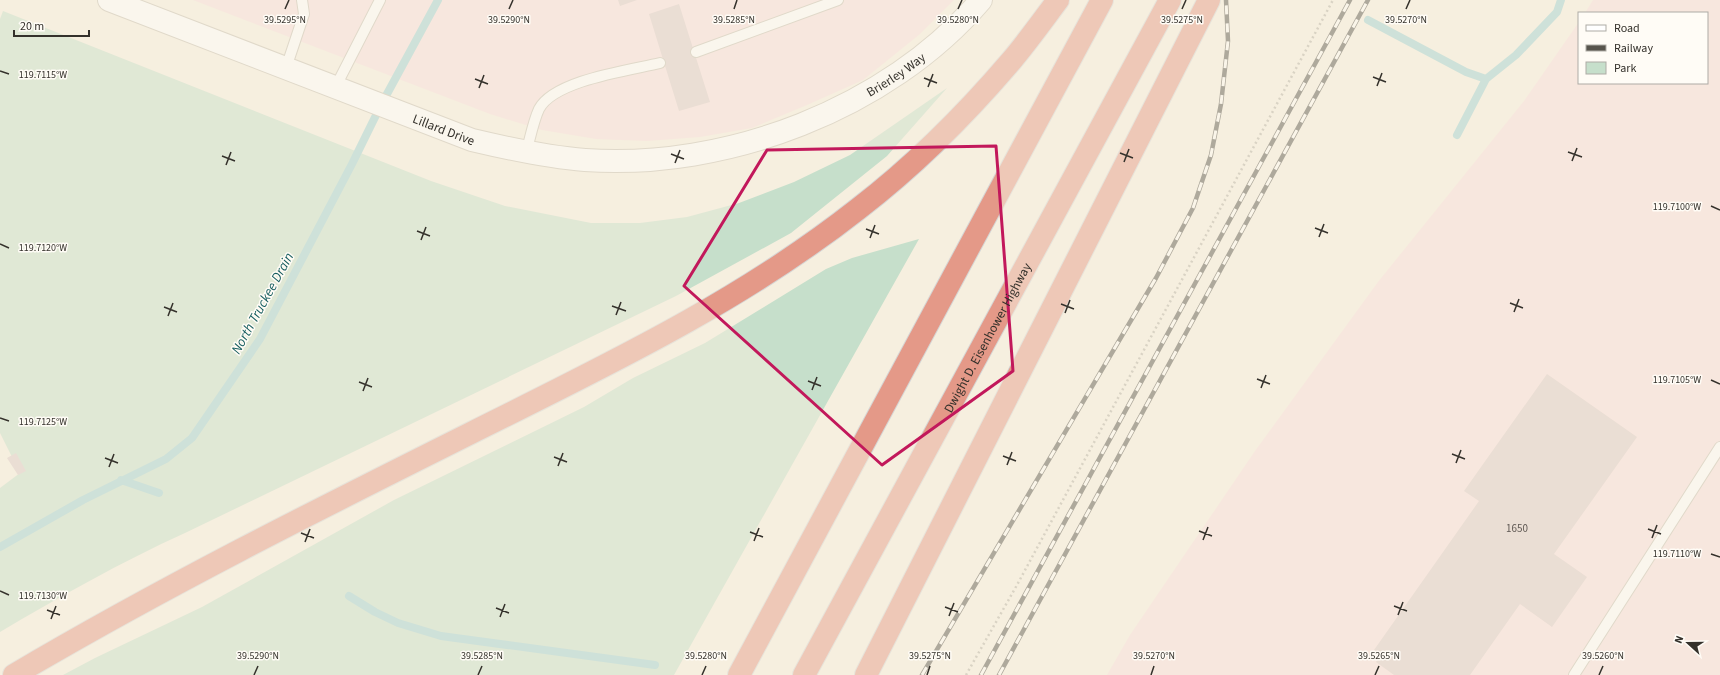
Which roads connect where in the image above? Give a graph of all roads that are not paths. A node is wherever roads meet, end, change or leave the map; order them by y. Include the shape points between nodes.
1 (109, 0) edge
2 (302, 0) edge
3 (380, 0) edge
4 (838, 0) edge
5 (1058, 0) edge
6 (1102, 0) edge
7 (1170, 0) edge
8 (1209, 0) edge
9 (975, 2) edge
10 (696, 52) dead end
11 (660, 63) dead end
12 (286, 68) junction
13 (335, 88) junction
14 (796, 128) joint
15 (526, 153) junction
16 (1720, 447) edge
17 (14, 675) edge
18 (739, 675) edge
19 (804, 675) edge
20 (866, 675) edge
21 (1574, 675) edge

1 - 12 street, Lillard Drive
2 - 12 lane via 304,14
3 - 13 lane
4 - 10 lane
5 - 17 highway via 969,108 860,208 792,258 713,308 629,354 279,529 133,606
6 - 18 highway
7 - 19 highway, Dwight D. Eisenhower Highway
8 - 20 highway
9 - 14 street, Brierley Way via 938,43 887,80 841,107
11 - 15 lane via 582,81 562,89 540,108
12 - 13 street, Lillard Drive
13 - 15 street, Lillard Drive via 472,140
14 - 15 street, Lillard Drive via 706,153 646,161 586,160
16 - 21 lane

